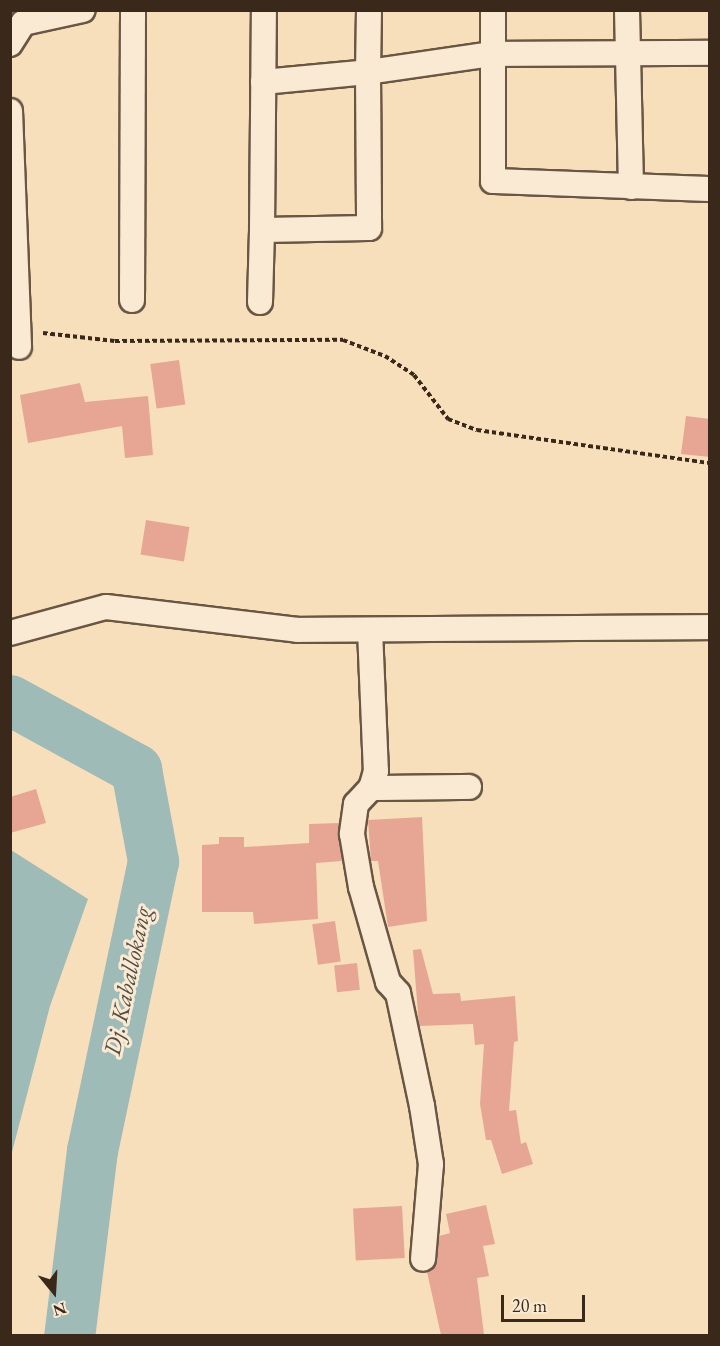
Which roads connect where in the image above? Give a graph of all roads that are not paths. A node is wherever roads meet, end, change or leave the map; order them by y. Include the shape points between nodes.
1 (84, 10) edge
2 (133, 10) edge
3 (264, 10) edge
4 (369, 10) edge
5 (493, 10) edge
6 (627, 10) edge
7 (17, 25) edge
8 (10, 45) edge
9 (629, 53) junction
10 (710, 53) edge
11 (491, 54) junction
12 (368, 72) junction
13 (263, 82) junction
14 (10, 111) edge
15 (11, 168) edge
16 (631, 187) junction
17 (710, 189) edge
18 (262, 230) junction
19 (13, 284) edge
20 (132, 300) dead end
21 (260, 302) dead end
22 (18, 337) road end
23 (710, 627) edge
24 (370, 630) junction
25 (10, 633) edge
26 (372, 788) junction
27 (469, 788) dead end
28 (423, 1259) dead end

1 - 7 street
2 - 20 street
3 - 13 street
4 - 12 street
5 - 11 street
6 - 9 street
7 - 8 street
9 - 10 street
9 - 11 street
9 - 16 street
11 - 12 street
11 - 16 street via 493,182
12 - 13 street
12 - 18 street via 369,228
13 - 18 street
14 - 15 street
15 - 19 street
16 - 17 street
18 - 21 street
19 - 22 street
23 - 24 street
24 - 25 street via 298,630 106,607
24 - 26 street via 376,771
26 - 27 street
26 - 28 street via 353,812 354,850 388,982 400,1001 422,1106 431,1164

